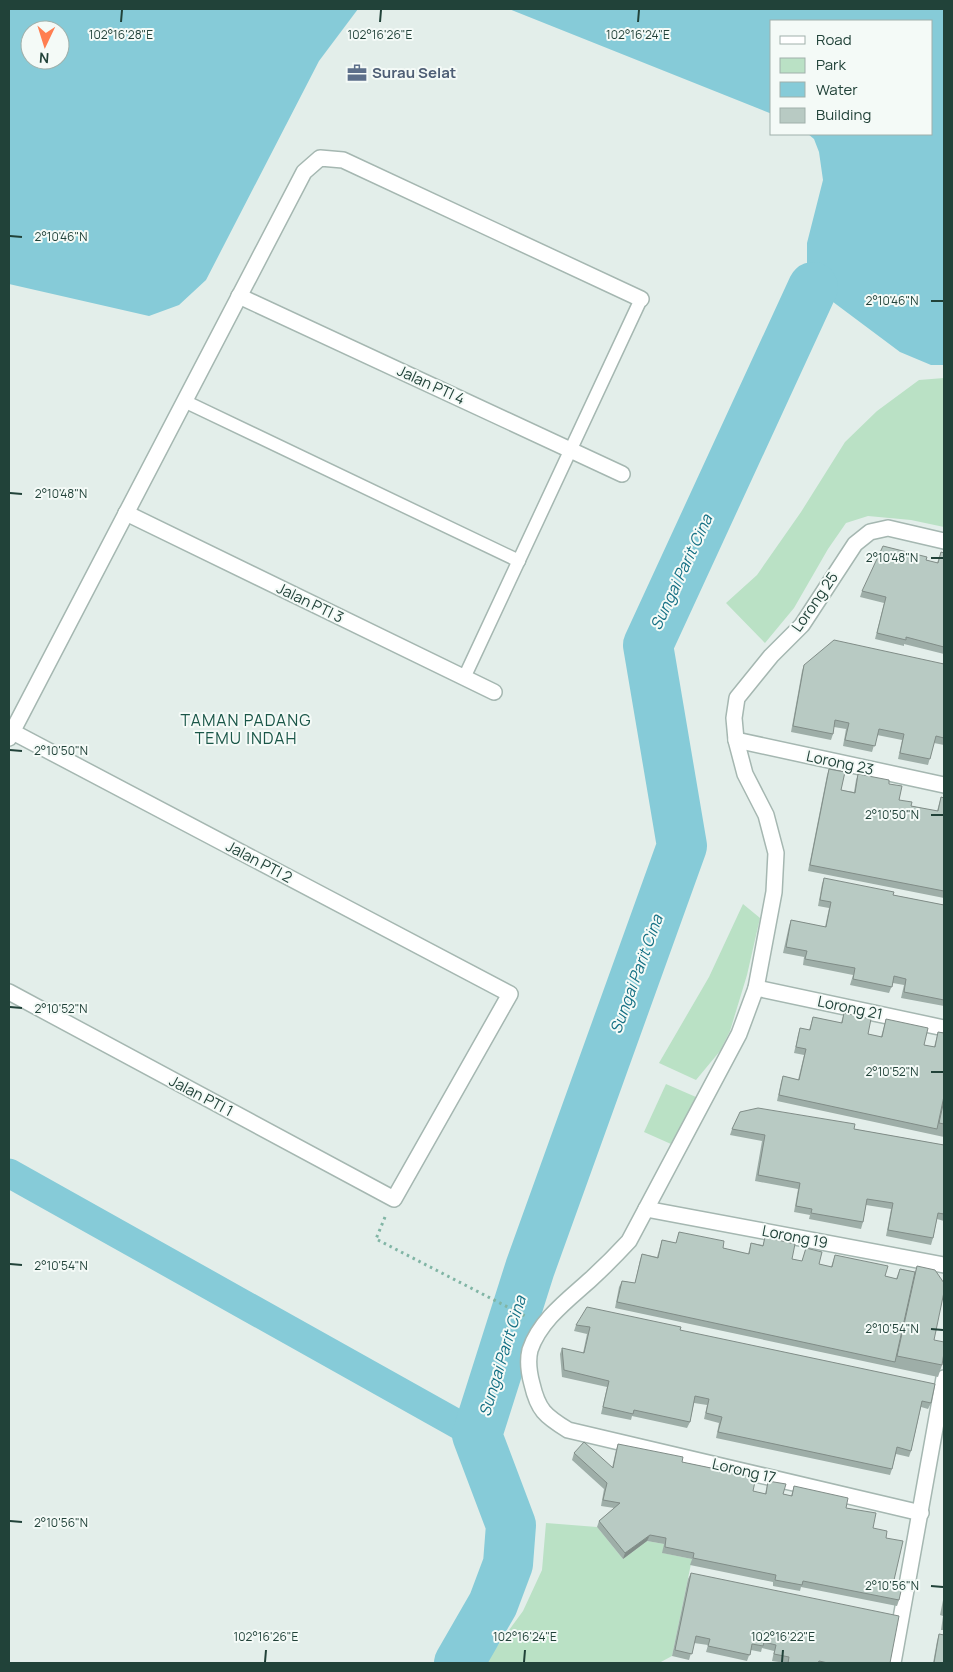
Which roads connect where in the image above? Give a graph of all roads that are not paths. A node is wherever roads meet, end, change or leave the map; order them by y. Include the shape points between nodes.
1 (239, 296) junction
2 (641, 300) joint
3 (184, 401) junction
4 (570, 450) junction
5 (622, 474) dead end
6 (126, 513) junction
7 (944, 541) edge
8 (518, 561) junction
9 (464, 678) junction
10 (494, 692) dead end
11 (10, 733) edge
12 (736, 740) junction
13 (944, 785) edge
14 (756, 988) junction
15 (9, 992) edge
16 (944, 1028) edge
17 (394, 1199) joint
18 (646, 1210) junction
19 (944, 1265) edge
20 (944, 1378) edge
21 (568, 1430) joint
22 (921, 1513) junction
23 (893, 1663) edge

1 - 2 street via 304,172 320,158 343,160
1 - 3 street
1 - 4 street, Jalan PTI 4
2 - 4 lane
3 - 6 street
3 - 8 lane
4 - 5 street, Jalan PTI 4
4 - 8 lane
6 - 9 street, Jalan PTI 3
6 - 11 street
7 - 12 street, Lorong 25 via 888,528 870,532 855,544 802,625 771,656 738,698 734,718
8 - 9 lane
9 - 10 street, Jalan PTI 3
11 - 17 street, Jalan PTI 2 via 510,994
12 - 13 street, Lorong 23
12 - 14 street, Lorong 25 via 745,774 766,815 776,853 774,892
14 - 16 street, Lorong 21
14 - 18 street, Lorong 25 via 739,1034
15 - 17 street, Jalan PTI 1
18 - 19 street, Lorong 19
18 - 21 street, Lorong 25 via 629,1241 555,1312 543,1326 530,1351 528,1370 536,1401 548,1417
20 - 22 street
21 - 22 street, Lorong 17
22 - 23 street

